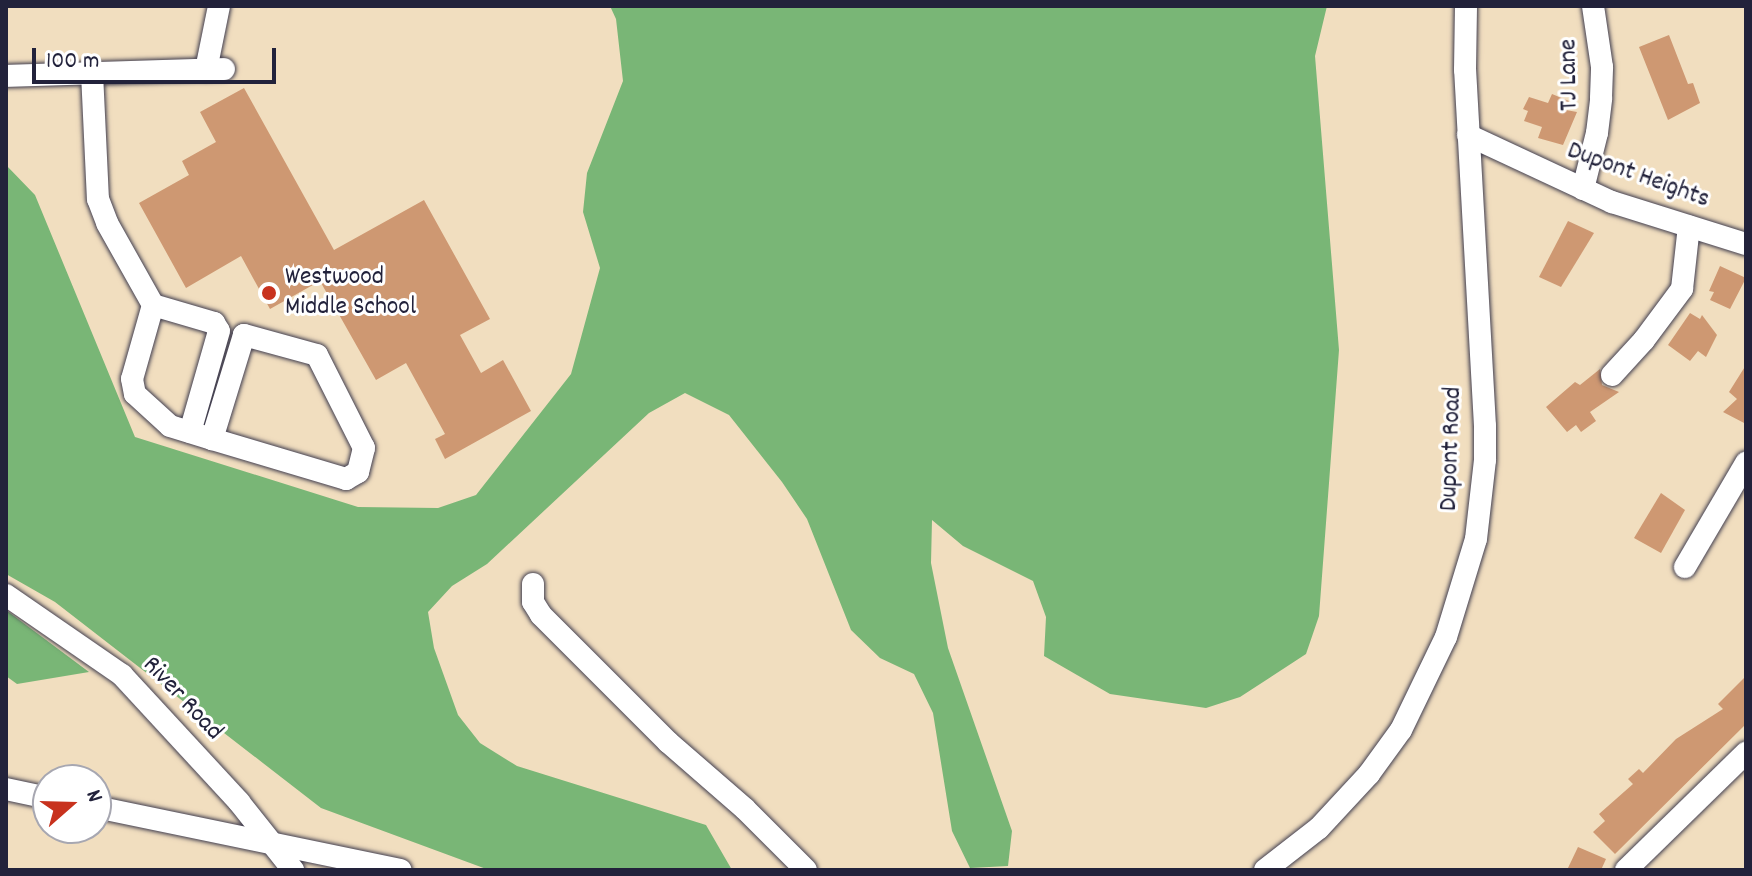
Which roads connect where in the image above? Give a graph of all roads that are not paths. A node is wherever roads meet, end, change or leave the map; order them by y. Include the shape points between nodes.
1 (219, 6) edge
2 (1466, 6) edge
3 (1593, 6) edge
4 (92, 73) junction
5 (6, 76) edge
6 (1468, 135) junction
7 (1583, 189) junction
8 (1689, 226) junction
9 (1746, 244) edge
10 (153, 305) junction
11 (1612, 375) dead end
12 (201, 435) junction
13 (1746, 463) edge
14 (1685, 567) dead end
15 (533, 584) dead end
16 (6, 595) edge
17 (1746, 753) edge
18 (6, 789) edge
19 (32, 795) edge
20 (112, 810) edge
21 (272, 841) junction
22 (293, 870) edge
23 (401, 870) edge
24 (806, 870) edge
25 (1265, 870) edge
26 (1626, 870) edge

1 - 4 street via 215,69
2 - 6 street, Dupont Road
3 - 7 street, TJ Lane via 1601,98
4 - 5 street
4 - 10 street via 98,199
6 - 7 street, Dupont Heights
6 - 25 street, Dupont Road via 1485,460 1476,539 1464,586 1401,730 1319,828
7 - 8 street, Dupont Heights
8 - 9 street, Dupont Heights
8 - 11 street via 1682,289
10 - 12 street via 132,379 135,394 170,426
10 - 12 street via 214,323 219,331
12 - 12 street via 244,335 317,355 364,448 358,472 346,479
13 - 14 street
15 - 24 street via 533,602 541,615
16 - 21 street, River Road via 122,675
17 - 26 street
18 - 19 street
20 - 21 street
21 - 22 street, River Road
21 - 23 street

